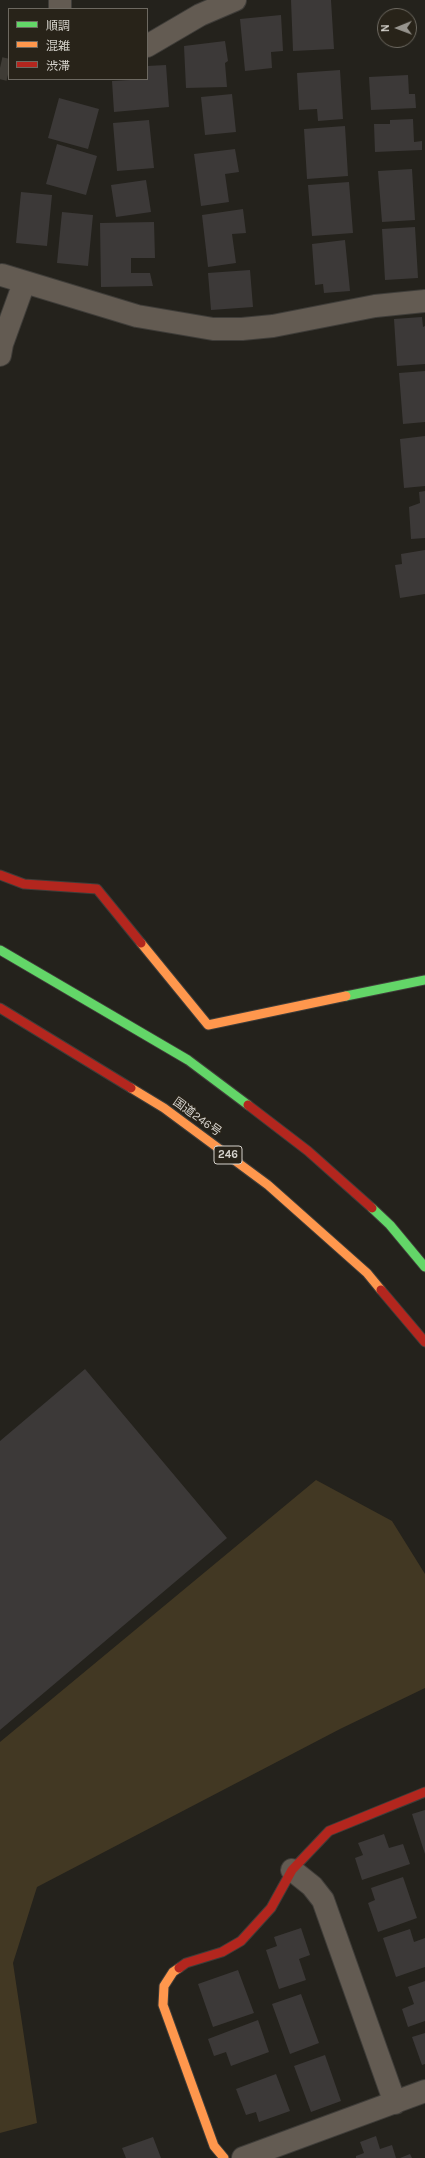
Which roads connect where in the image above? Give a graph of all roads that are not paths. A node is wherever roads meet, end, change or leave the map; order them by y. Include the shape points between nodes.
1 (235, 0) edge
2 (148, 45) edge
3 (2, 275) dead end
4 (24, 283) junction
5 (425, 301) edge
6 (0, 355) edge
7 (0, 875) edge
8 (0, 950) edge
9 (425, 980) edge
10 (0, 1008) edge
11 (425, 1267) edge
12 (425, 1342) edge
13 (425, 1792) edge
14 (292, 1870) junction
15 (425, 2092) edge
16 (395, 2102) junction
17 (224, 2158) edge
18 (243, 2158) edge

1 - 2 street via 200,15
3 - 4 street
4 - 5 street via 137,316 213,329 273,326 375,306
4 - 6 street
7 - 9 main road via 24,884 97,889 208,1026
8 - 11 main road via 194,1065 308,1151 390,1225
10 - 12 main road, 国道246号 / 246 via 164,1108 268,1185 367,1273
13 - 14 main road via 329,1831
14 - 16 street via 312,1886 323,1900
14 - 17 main road via 271,1908 241,1941 222,1952 186,1963 173,1972 164,1986 163,2005 214,2146
15 - 16 street
16 - 18 street

